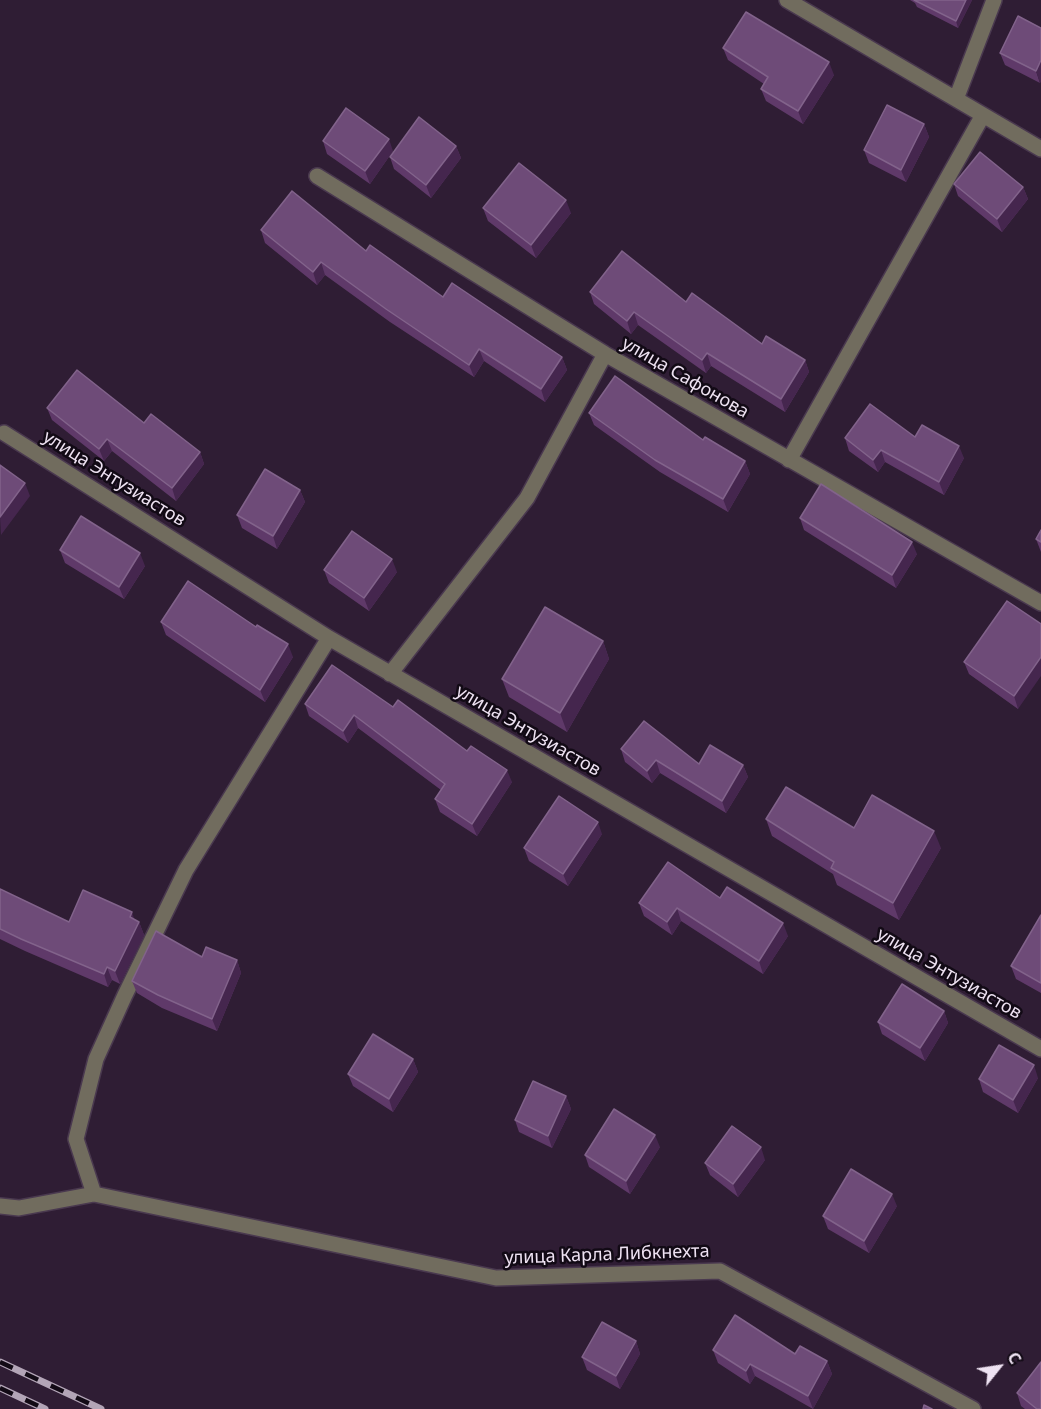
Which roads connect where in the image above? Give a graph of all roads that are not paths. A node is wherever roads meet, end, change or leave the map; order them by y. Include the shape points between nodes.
1 (787, 0) edge
2 (994, 0) edge
3 (956, 99) junction
4 (983, 115) junction
5 (1041, 149) edge
6 (317, 176) dead end
7 (605, 354) junction
8 (4, 433) dead end
9 (789, 460) junction
10 (1041, 603) edge
11 (329, 638) junction
12 (390, 674) junction
13 (1041, 1049) edge
14 (94, 1194) junction
15 (0, 1206) edge
16 (973, 1409) edge

1 - 3 street
2 - 3 street
3 - 4 street
4 - 5 street
4 - 9 street
6 - 7 street, улица Сафонова
7 - 9 street, улица Сафонова
7 - 12 street via 527,498
8 - 11 street, улица Энтузиастов
9 - 10 street, улица Сафонова
11 - 12 street, улица Энтузиастов
11 - 14 street via 186,870 96,1059 76,1139
12 - 13 street, улица Энтузиастов
14 - 15 street, улица Карла Либкнехта via 19,1208
14 - 16 street, улица Карла Либкнехта via 496,1278 720,1271

